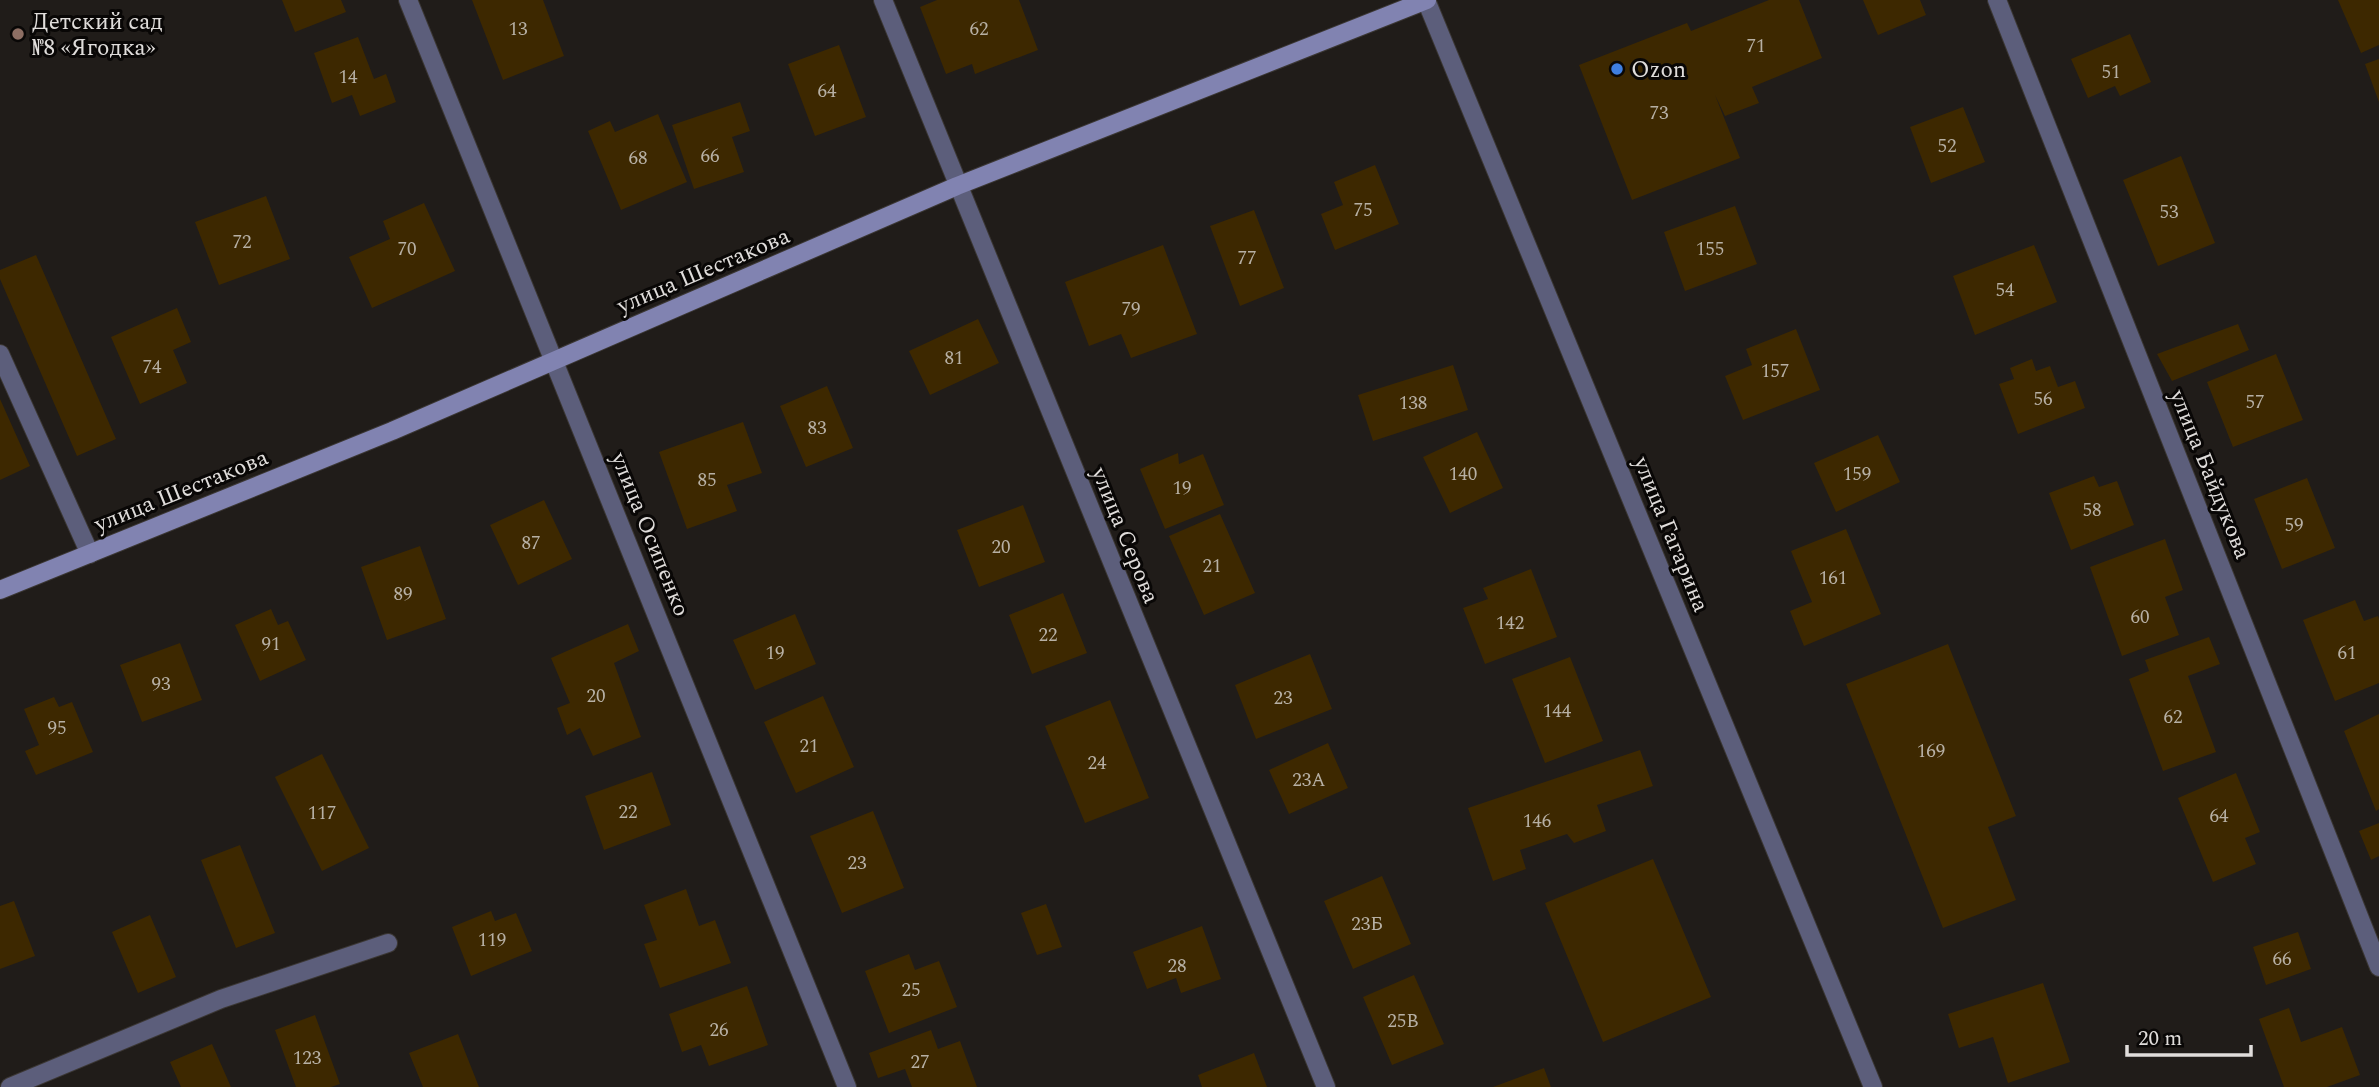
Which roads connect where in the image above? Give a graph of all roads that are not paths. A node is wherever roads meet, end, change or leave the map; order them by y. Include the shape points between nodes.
1 (408, 0) edge
2 (883, 0) edge
3 (1426, 0) edge
4 (1997, 0) edge
5 (957, 186) junction
6 (0, 354) edge
7 (554, 361) junction
8 (90, 554) junction
9 (0, 590) edge
10 (388, 943) dead end
11 (2379, 967) edge
12 (10, 1087) edge
13 (848, 1087) edge
14 (1326, 1087) edge
15 (1872, 1087) edge

1 - 7 street, улица Осипенко
2 - 5 street, улица Серова
3 - 5 main road, улица Шестакова
3 - 15 street, улица Гагарина
4 - 11 street, улица Байдукова
5 - 7 main road, улица Шестакова
5 - 14 street, улица Серова
6 - 8 street
7 - 8 main road, улица Шестакова
7 - 13 street, улица Осипенко
8 - 9 main road, улица Шестакова
10 - 12 street via 221,999

